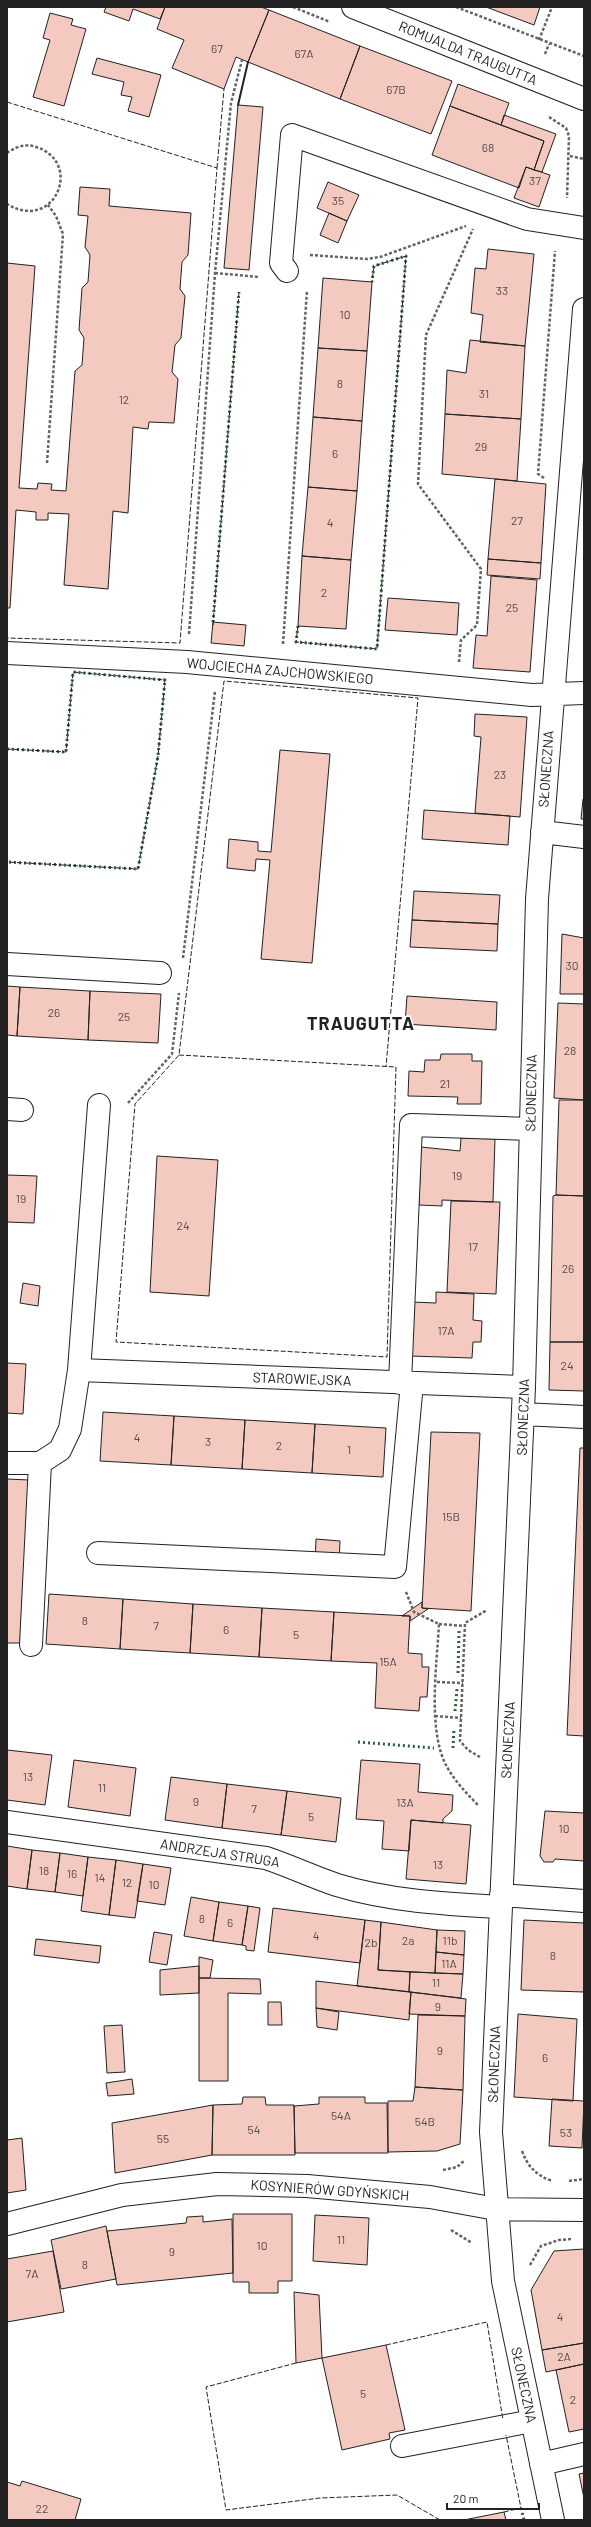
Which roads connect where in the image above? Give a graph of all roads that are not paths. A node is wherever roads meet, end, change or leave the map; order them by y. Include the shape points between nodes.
1 (353, 7) edge
2 (584, 99) edge
3 (574, 226) edge
4 (287, 271) dead end
5 (584, 309) edge
6 (579, 426) edge
7 (7, 653) edge
8 (584, 693) edge
9 (552, 696) junction
10 (542, 832) junction
11 (584, 837) edge
12 (7, 964) edge
13 (160, 972) dead end
14 (98, 1105) dead end
15 (530, 1129) junction
16 (79, 1370) junction
17 (406, 1383) junction
18 (524, 1387) junction
19 (523, 1414) junction
20 (584, 1417) edge
21 (7, 1463) edge
22 (40, 1463) junction
23 (98, 1553) dead end
24 (31, 1645) dead end
25 (7, 1822) edge
26 (500, 1901) junction
27 (584, 1901) edge
28 (496, 2209) junction
29 (584, 2210) edge
30 (7, 2224) edge
31 (532, 2421) junction
32 (402, 2446) dead end
33 (584, 2454) edge
34 (541, 2464) junction
35 (553, 2520) edge

1 - 2 street, ROMUALDA TRAUGUTTA
3 - 4 street via 527,219 292,135 281,263
5 - 6 street, SŁONECZNA
6 - 9 street, SŁONECZNA
7 - 9 street, WOJCIECHA ZAJCHOWSKIEGO via 187,662
8 - 9 street, WOJCIECHA ZAJCHOWSKIEGO
9 - 10 street, SŁONECZNA
10 - 11 street
10 - 15 street, SŁONECZNA via 534,977
12 - 13 street
14 - 16 street
15 - 17 street via 411,1124
15 - 18 street, SŁONECZNA
16 - 17 street, STAROWIEJSKA
16 - 22 street via 70,1429 60,1450
17 - 18 street, STAROWIEJSKA
17 - 23 street via 395,1567
18 - 19 street, SŁONECZNA
19 - 20 street
19 - 26 street, SŁONECZNA
21 - 22 street
22 - 24 street
25 - 26 street, ANDRZEJA STRUGA via 266,1858 298,1868 337,1885 380,1895
26 - 27 street, ANDRZEJA STRUGA
26 - 28 street, SŁONECZNA via 492,2132
28 - 29 street, KOSYNIERÓW GDYŃSKICH
28 - 30 street, KOSYNIERÓW GDYŃSKICH via 430,2197 307,2186 217,2184 122,2195
28 - 31 street, SŁONECZNA via 503,2281
31 - 32 street
31 - 34 street, SŁONECZNA
33 - 34 street
34 - 35 street, SŁONECZNA

